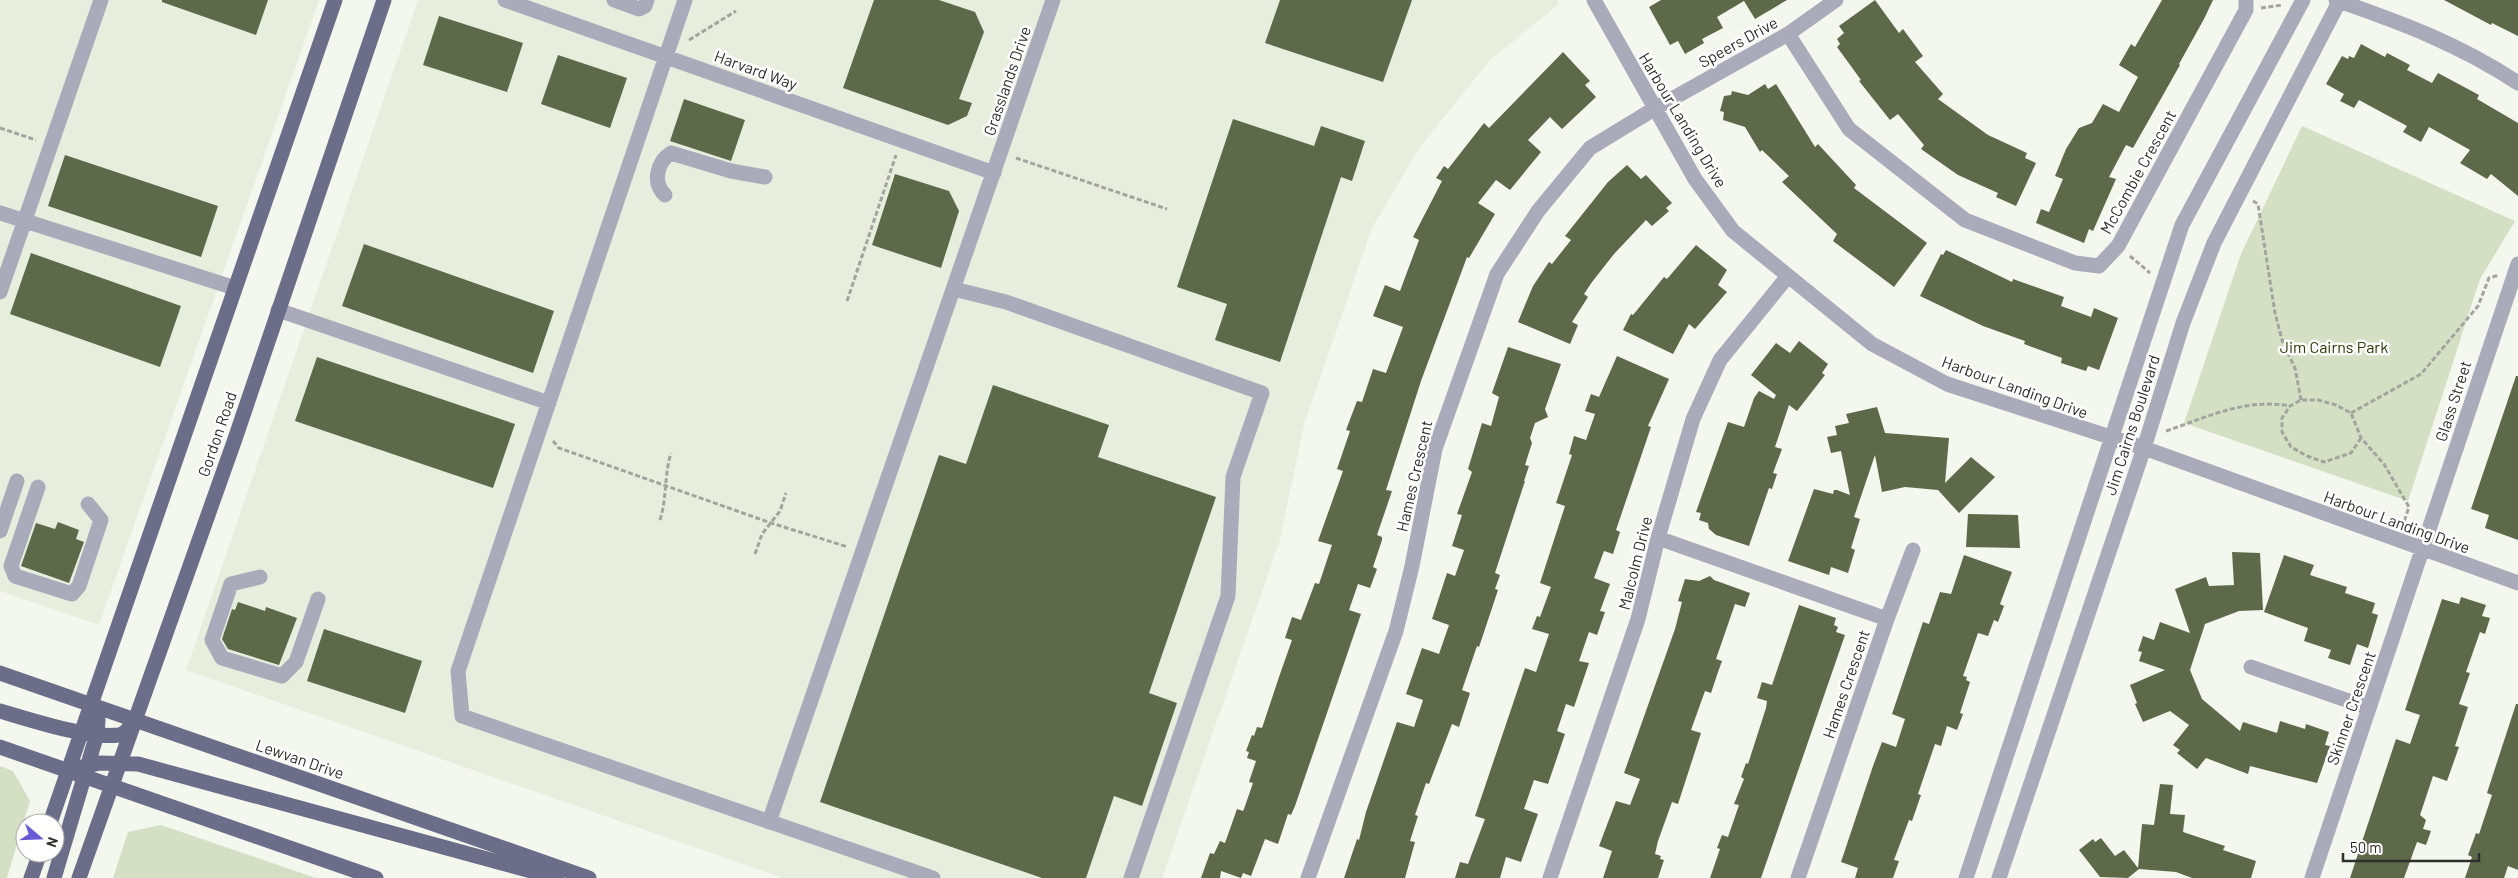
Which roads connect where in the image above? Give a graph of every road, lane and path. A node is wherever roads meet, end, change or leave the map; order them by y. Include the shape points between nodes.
1 (101, 0) edge
2 (335, 0) edge
3 (384, 0) edge
4 (505, 0) edge
5 (614, 0) edge
6 (647, 0) edge
7 (685, 0) edge
8 (1053, 0) edge
9 (1594, 0) edge
10 (1836, 0) edge
11 (2339, 0) edge
12 (2302, 1) edge
13 (2246, 5) edge
14 (736, 10) dead end
15 (1788, 34) junction
16 (667, 57) junction
17 (2518, 83) edge
18 (1654, 108) junction
19 (0, 128) edge
20 (901, 141) junction
21 (50, 146) junction
22 (1001, 153) junction
23 (994, 173) junction
24 (765, 177) dead end
25 (2239, 194) junction
26 (665, 195) dead end
27 (1167, 209) dead end
28 (0, 213) edge
29 (24, 222) junction
30 (2118, 246) junction
31 (2516, 268) edge
32 (1788, 276) junction
33 (2163, 284) junction
34 (235, 288) junction
35 (954, 289) junction
36 (0, 292) edge
37 (847, 301) dead end
38 (278, 310) junction
39 (2301, 400) junction
40 (548, 403) junction
41 (2290, 406) junction
42 (2351, 413) junction
43 (538, 436) junction
44 (2110, 438) junction
45 (2361, 438) junction
46 (2145, 443) junction
47 (671, 453) dead end
48 (17, 480) dead end
49 (666, 486) junction
50 (38, 487) dead end
51 (786, 494) dead end
52 (88, 504) dead end
53 (660, 520) dead end
54 (771, 523) junction
55 (0, 531) edge
56 (1658, 538) junction
57 (2398, 542) junction
58 (1913, 550) dead end
59 (2422, 550) junction
60 (863, 552) junction
61 (755, 554) dead end
62 (260, 577) dead end
63 (2518, 583) edge
64 (318, 599) dead end
65 (1887, 619) junction
66 (2251, 667) dead end
67 (0, 673) edge
68 (91, 704) junction
69 (2370, 708) junction
70 (0, 711) edge
71 (135, 720) junction
72 (89, 733) junction
73 (0, 747) edge
74 (120, 762) junction
75 (68, 770) junction
76 (86, 771) junction
77 (112, 786) junction
78 (53, 813) edge
79 (769, 822) junction
80 (36, 863) edge
81 (31, 878) edge
82 (54, 878) edge
83 (79, 878) edge
84 (376, 878) edge
85 (557, 878) edge
86 (589, 878) edge
87 (934, 878) edge
88 (1131, 878) edge
89 (1308, 878) edge
90 (1550, 878) edge
91 (1798, 878) edge
92 (1966, 878) edge
93 (1999, 878) edge
94 (2312, 878) edge

1 - 21 street
2 - 34 main road, Gordon Road
3 - 38 main road, Gordon Road
4 - 16 street, Harvard Way
5 - 6 street via 639,9
7 - 16 street
8 - 22 street, Grasslands Drive
9 - 18 street, Harbour Landing Drive
10 - 15 street, Speers Drive
11 - 17 street via 2462,48
11 - 25 street, Jim Cairns Boulevard
12 - 13 path
12 - 33 street, Jim Cairns Boulevard via 2182,224
13 - 30 street, McCombie Crescent
14 - 16 path
15 - 18 street, Speers Drive
15 - 30 street, McCombie Crescent via 1849,129 1965,220 2075,263 2099,266
16 - 20 street, Harvard Way
16 - 40 street
18 - 32 street, Harbour Landing Drive via 1695,179 1733,231
18 - 89 street, Hames Crescent via 1590,148 1538,211 1496,274 1435,449 1396,631
19 - 21 path
20 - 23 street, Harvard Way
20 - 37 path
21 - 29 street
22 - 23 street, Grasslands Drive
22 - 27 path
23 - 35 street, Grasslands Drive
24 - 26 street via 731,171 671,152 664,157 656,180
25 - 39 path via 2258,204 2275,313 2282,340 2295,368
25 - 46 street, Jim Cairns Boulevard via 2214,243 2183,323
28 - 29 street
29 - 34 street
29 - 36 street
30 - 33 path
31 - 42 path via 2489,278 2478,306 2421,374
31 - 59 street, Glass Street
32 - 44 street, Harbour Landing Drive via 1872,344 1947,384
32 - 56 street, Malcolm Drive via 1720,360 1693,419
33 - 44 street, Jim Cairns Boulevard
34 - 68 main road, Gordon Road
35 - 60 street, Grasslands Drive
35 - 88 street via 1006,302 1262,393 1232,477 1228,596
38 - 40 street
38 - 71 main road, Gordon Road
39 - 41 path
39 - 42 path via 2327,402
40 - 43 street
41 - 45 path via 2282,418 2282,432 2292,447 2307,456 2324,462 2339,458 2351,453
41 - 46 path via 2271,403 2205,415
42 - 45 path
43 - 49 path via 556,442 559,448
43 - 79 street via 458,671 462,716
44 - 46 street, Harbour Landing Drive
44 - 92 street, Jim Cairns Boulevard
45 - 57 path via 2384,464 2410,507
46 - 57 street, Harbour Landing Drive
46 - 93 street, Jim Cairns Boulevard
47 - 49 path
48 - 55 street
49 - 53 path via 666,503
49 - 54 path
50 - 52 street via 11,566 15,576 72,594 79,586 101,520
51 - 54 path
54 - 60 path
54 - 61 path via 762,534
56 - 65 street, Hames Crescent
56 - 90 street, Malcolm Drive via 1638,619
57 - 59 street, Harbour Landing Drive
58 - 65 street
59 - 63 street, Harbour Landing Drive
59 - 69 street, Skinner Crescent
60 - 79 street, Grasslands Drive
62 - 64 street via 231,584 212,640 222,658 282,676 296,662
65 - 91 street, Hames Crescent
66 - 69 street
67 - 68 main road, Lewvan Drive
68 - 71 main road, Lewvan Drive
68 - 72 main road, Gordon Road
69 - 94 street, Skinner Crescent
70 - 72 main road
71 - 72 main road via 124,733
71 - 74 main road, Gordon Road
71 - 86 main road, Lewvan Drive
72 - 75 main road, Gordon Road
72 - 76 main road
73 - 75 main road
74 - 76 main road via 100,763
74 - 77 main road, Gordon Road
74 - 85 main road via 163,770
75 - 76 main road
75 - 78 main road, Gordon Road
76 - 77 main road
76 - 82 main road
77 - 83 main road, Gordon Road
77 - 84 main road
79 - 87 street
80 - 81 main road

